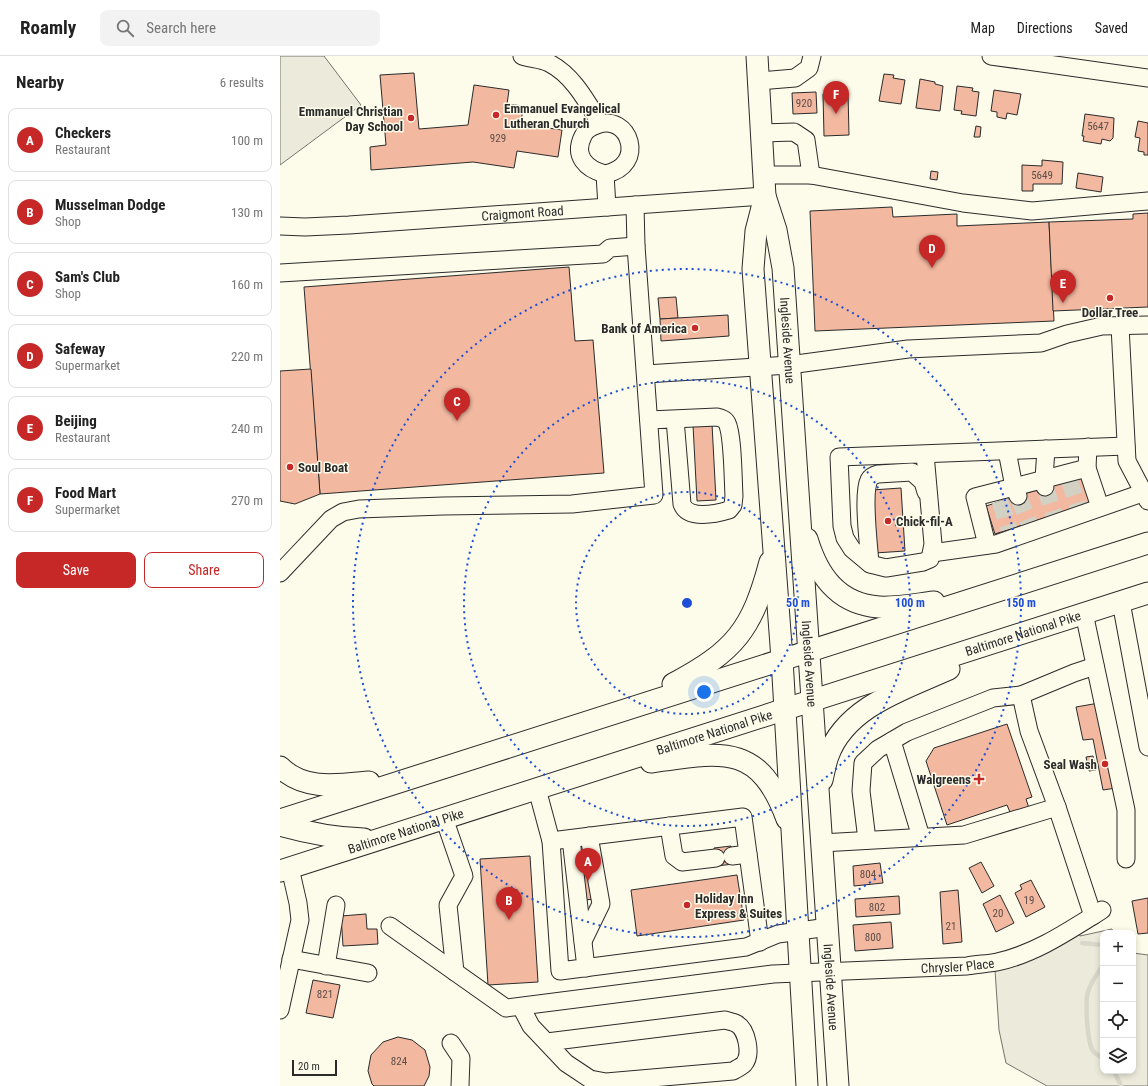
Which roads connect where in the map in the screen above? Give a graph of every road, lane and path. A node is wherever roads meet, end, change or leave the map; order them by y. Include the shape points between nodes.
1 (522, 56) edge
2 (757, 56) edge
3 (812, 56) edge
4 (991, 56) edge
5 (1148, 78) edge
6 (759, 81) junction
7 (600, 123) junction
8 (762, 133) junction
9 (604, 174) junction
10 (764, 175) junction
11 (811, 175) junction
12 (765, 196) junction
13 (1148, 201) edge
14 (635, 205) junction
15 (607, 207) junction
16 (280, 226) edge
17 (636, 246) junction
18 (280, 273) edge
19 (1148, 324) edge
20 (1120, 326) junction
21 (789, 365) junction
22 (760, 368) junction
23 (646, 374) junction
24 (675, 419) junction
25 (649, 420) junction
26 (1126, 446) junction
27 (1088, 447) junction
28 (1046, 449) junction
29 (1007, 450) junction
30 (925, 454) junction
31 (1087, 468) junction
32 (1044, 483) junction
33 (1016, 491) junction
34 (1147, 495) edge
35 (1100, 507) junction
36 (931, 510) junction
37 (799, 515) junction
38 (1148, 543) edge
39 (774, 544) junction
40 (987, 545) junction
41 (932, 553) junction
42 (870, 564) junction
43 (280, 573) edge
44 (1148, 593) edge
45 (973, 599) junction
46 (1121, 602) junction
47 (1084, 614) junction
48 (1035, 629) junction
49 (809, 651) junction
50 (782, 659) junction
51 (1096, 666) junction
52 (1020, 695) junction
53 (811, 701) junction
54 (786, 708) junction
55 (623, 710) junction
56 (892, 741) junction
57 (1148, 747) edge
58 (280, 767) edge
59 (591, 771) junction
60 (410, 779) junction
61 (537, 789) junction
62 (818, 798) junction
63 (1057, 807) junction
64 (444, 818) junction
65 (280, 820) edge
66 (280, 825) edge
67 (669, 826) junction
68 (589, 836) junction
69 (793, 836) junction
70 (921, 837) junction
71 (571, 839) junction
72 (378, 840) junction
73 (867, 840) junction
74 (551, 841) junction
75 (821, 843) junction
76 (716, 858) dead end
77 (1126, 859) dead end
78 (285, 870) edge
79 (336, 905) dead end
80 (390, 926) dead end
81 (828, 927) junction
82 (799, 930) junction
83 (583, 941) junction
84 (760, 942) junction
85 (291, 959) junction
86 (326, 966) junction
87 (586, 968) junction
88 (455, 972) junction
89 (830, 972) junction
90 (368, 973) dead end
91 (801, 973) junction
92 (281, 1000) edge
93 (521, 1007) junction
94 (547, 1042) junction
95 (451, 1043) dead end
96 (460, 1086) edge
97 (807, 1086) edge
98 (838, 1086) edge

1 - 7 street via 549,63 558,69 583,94
2 - 6 main road, Ingleside Avenue
3 - 6 street via 809,68 795,78
4 - 5 street
6 - 8 main road, Ingleside Avenue
7 - 9 street via 592,126 584,134 580,142 580,154 584,164 593,171
7 - 9 street via 615,125 624,131 630,144 630,154 623,167
8 - 10 main road, Ingleside Avenue
8 - 11 street via 794,132 806,140
9 - 15 street
10 - 11 street
10 - 12 main road, Ingleside Avenue
11 - 13 street via 963,203 1032,211
12 - 14 street, Craigmont Road
12 - 21 main road, Ingleside Avenue via 776,230 783,268
12 - 22 main road, Ingleside Avenue via 756,232 753,269
14 - 15 street, Craigmont Road
14 - 17 street
15 - 16 street, Craigmont Road via 349,225
17 - 18 street via 610,248 603,254
17 - 23 street
19 - 20 street
20 - 21 street via 1083,330 1042,344 908,349
20 - 26 street
21 - 22 street
21 - 37 main road, Ingleside Avenue
22 - 23 street
22 - 39 main road, Ingleside Avenue
23 - 25 street
24 - 24 street via 716,417 727,423 734,496 733,505 729,510 693,515 684,510
24 - 25 street
25 - 43 street via 654,495 572,504 443,506 359,509 343,512 330,519
26 - 27 street
26 - 34 street via 1127,461
27 - 28 street
27 - 31 street
28 - 29 street
28 - 32 street
29 - 30 street
29 - 33 street
30 - 36 street
30 - 42 street via 839,458 842,526 845,538 852,549
31 - 32 street
31 - 35 street
32 - 33 street
33 - 40 street via 998,496 975,497
34 - 35 street
35 - 40 street via 1079,510
36 - 41 street
36 - 42 street via 923,482 912,472 873,475 869,479 866,494
37 - 45 main road via 812,556 824,577 848,600 880,607
37 - 49 main road, Ingleside Avenue
38 - 45 main road
39 - 50 main road, Ingleside Avenue
39 - 55 main road via 753,616 741,633 724,651 702,668
40 - 41 street
41 - 42 street via 930,559 924,562 886,568
44 - 46 main road, Baltimore National Pike
45 - 49 main road
46 - 47 main road, Baltimore National Pike
46 - 57 street
47 - 48 main road, Baltimore National Pike
47 - 51 street
48 - 53 main road, Baltimore National Pike
48 - 62 main road via 882,699 863,711 835,741 828,756
49 - 50 main road
49 - 53 main road, Ingleside Avenue
50 - 54 main road, Ingleside Avenue
50 - 55 main road
51 - 52 street
51 - 77 street via 1126,810
52 - 56 street via 993,698 907,732
52 - 63 street via 1029,731
53 - 54 main road, Baltimore National Pike
53 - 62 main road, Ingleside Avenue
54 - 59 main road, Baltimore National Pike
54 - 69 main road, Ingleside Avenue
55 - 60 main road
56 - 70 street
56 - 73 street via 878,749 863,763 861,791
58 - 60 main road via 301,781 316,785
59 - 61 main road, Baltimore National Pike
59 - 69 main road via 699,755 718,754 732,757 745,762 770,782 780,798
60 - 65 main road
61 - 64 main road, Baltimore National Pike
61 - 74 street
62 - 75 main road, Ingleside Avenue
63 - 70 street via 964,834
63 - 89 street, Chrysler Place via 1097,913 1064,934 998,962 967,966
64 - 72 main road, Baltimore National Pike
64 - 88 street via 464,876 448,905
66 - 72 main road via 306,833
67 - 68 street
67 - 76 street via 674,856 682,862
67 - 84 street via 743,817 740,855
68 - 71 street
68 - 83 street via 601,904
69 - 82 main road, Ingleside Avenue
70 - 73 street
71 - 74 street
71 - 83 street
72 - 78 main road, Baltimore National Pike
73 - 75 street
74 - 87 street via 560,971
75 - 81 main road, Ingleside Avenue
78 - 85 street via 298,903 300,920
79 - 86 street
80 - 88 street, Chrysler Place
81 - 82 street
81 - 89 main road, Ingleside Avenue
82 - 84 street via 778,934
82 - 91 main road, Ingleside Avenue
83 - 87 street
84 - 87 street via 746,947
85 - 86 street
85 - 92 street
86 - 90 street
88 - 93 street, Chrysler Place via 506,1008
89 - 91 street, Chrysler Place
89 - 98 main road, Ingleside Avenue
91 - 93 street, Chrysler Place via 773,974
91 - 97 main road, Ingleside Avenue
93 - 94 street via 530,1026
94 - 94 street via 566,1063 590,1079 606,1082 733,1071 744,1065 748,1056 742,1029 737,1023 725,1020
95 - 96 street via 461,1058

